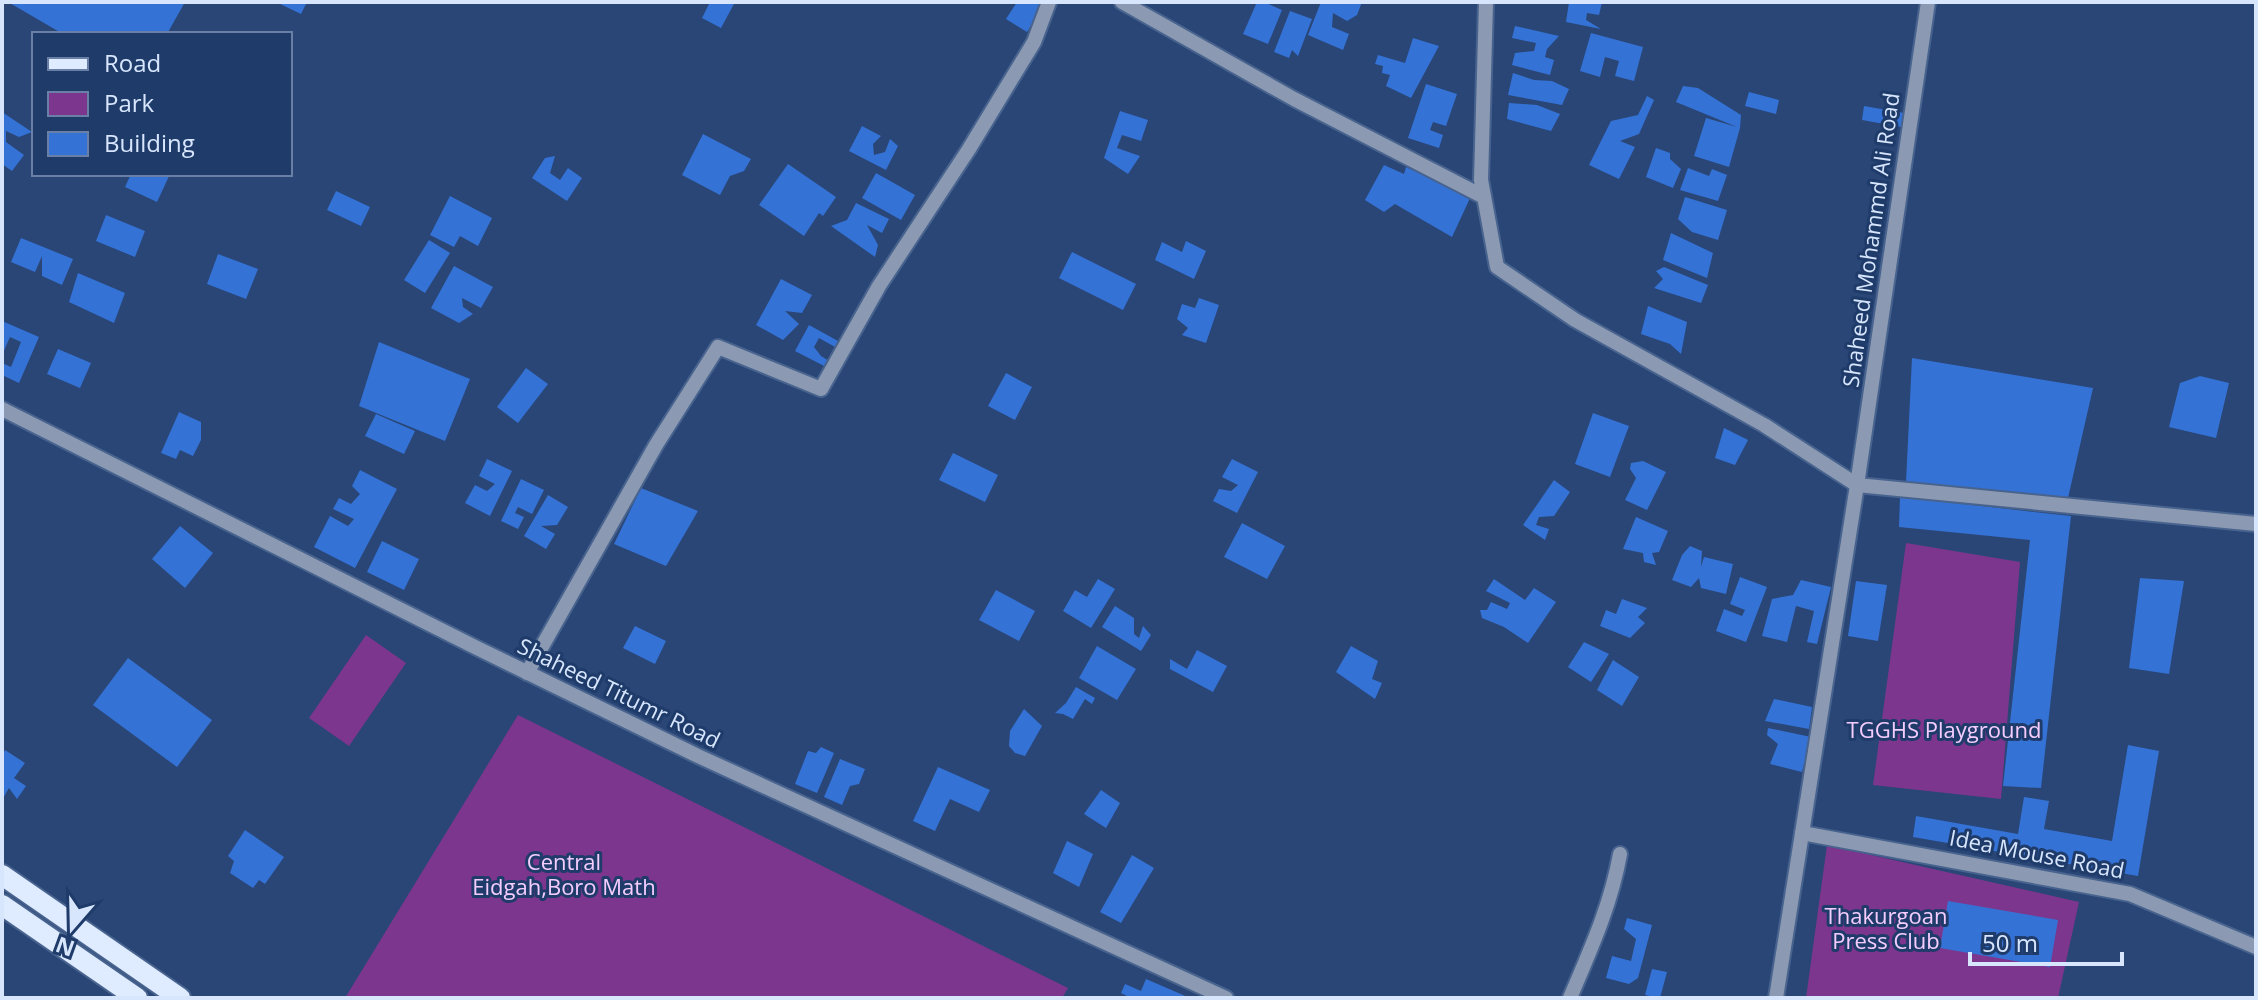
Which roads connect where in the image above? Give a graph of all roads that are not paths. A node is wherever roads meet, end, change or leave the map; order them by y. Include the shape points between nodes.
1 (1049, 2) edge
2 (1122, 2) edge
3 (1486, 2) edge
4 (1928, 2) edge
5 (1484, 197) junction
6 (2, 409) edge
7 (1857, 485) junction
8 (2256, 524) edge
9 (527, 673) junction
10 (1802, 833) junction
11 (1620, 854) dead end
12 (2, 875) edge
13 (2, 905) edge
14 (2256, 947) edge
15 (137, 998) edge
16 (180, 998) edge
17 (1226, 998) edge
18 (1570, 998) edge
19 (1776, 998) edge

1 - 9 street via 1034,42 879,286 821,389 718,347
2 - 5 street
3 - 5 street
4 - 7 street, Shaheed Mohammd Ali Road
5 - 7 street via 1497,267 1575,320 1764,425
6 - 9 street, Shaheed Titumr Road
7 - 8 street
7 - 10 street, Shaheed Mohammd Ali Road
9 - 17 street, Shaheed Titumr Road
10 - 14 street, Idea Mouse Road via 2130,894
10 - 19 street, Shaheed Mohammd Ali Road
11 - 18 street via 1605,914
12 - 16 main road
13 - 15 main road

